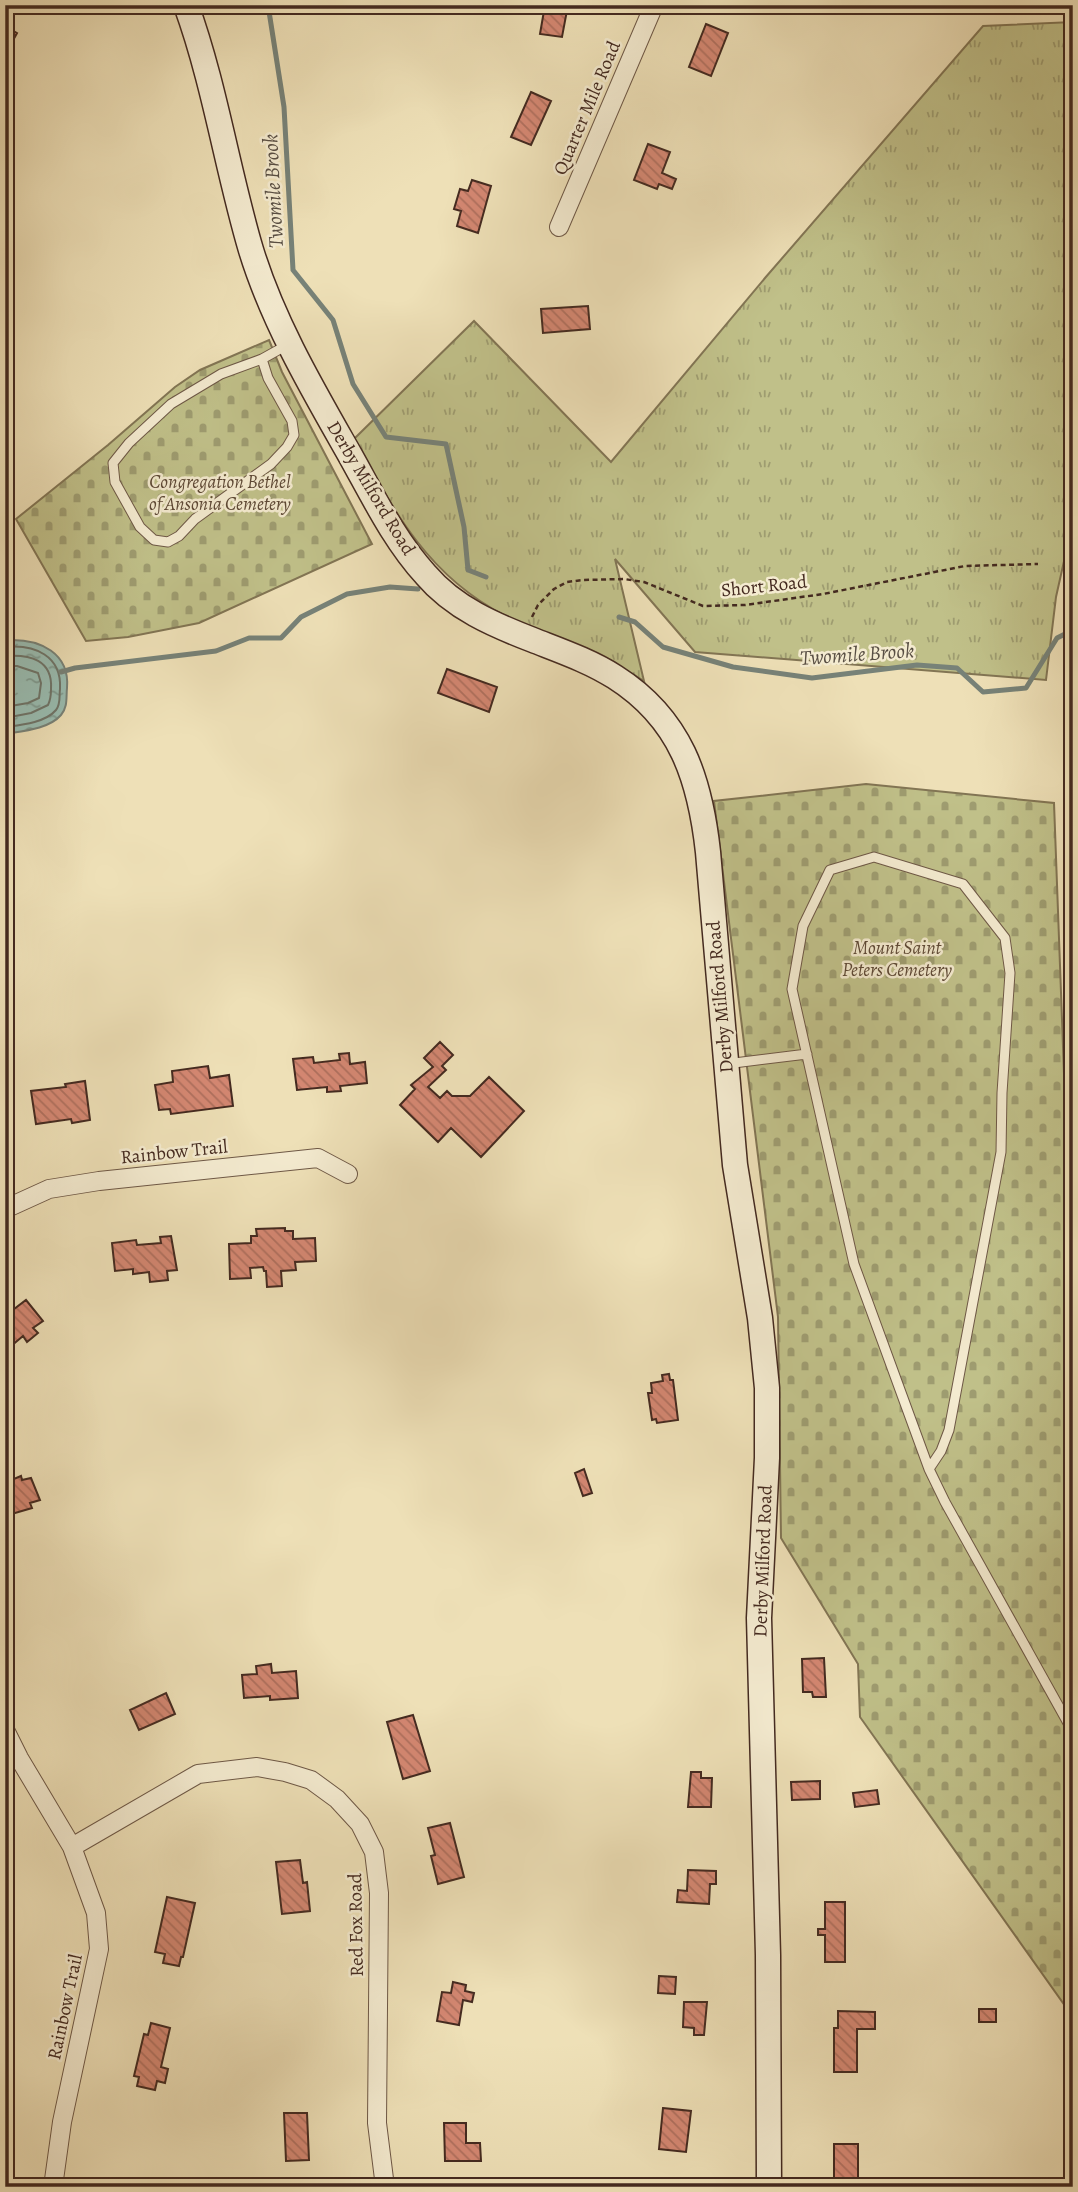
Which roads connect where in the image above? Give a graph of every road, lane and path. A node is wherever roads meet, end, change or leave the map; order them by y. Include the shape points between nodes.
1 (186, 5) edge
2 (654, 5) edge
3 (559, 227) dead end
4 (290, 343) junction
5 (262, 359) junction
6 (1038, 564) dead end
7 (523, 636) junction
8 (807, 1054) junction
9 (725, 1064) junction
10 (348, 1174) dead end
11 (5, 1209) edge
12 (929, 1469) junction
13 (5, 1730) edge
14 (1073, 1732) edge
15 (12, 1762) edge
16 (72, 1847) junction
17 (53, 2187) edge
18 (385, 2187) edge
19 (769, 2187) edge

1 - 4 main road, Derby Milford Road via 209,76 251,250
2 - 3 street, Quarter Mile Road
4 - 5 lane
4 - 7 main road, Derby Milford Road via 411,558 453,600
5 - 5 lane via 221,374 171,404 113,463 115,482 140,527 154,540 168,542 179,536 195,519 271,464 294,435 292,421
6 - 7 path, Short Road via 965,566 745,605 703,606 644,582 624,579 567,582 538,605
7 - 9 main road, Derby Milford Road via 616,677 670,729 689,762 704,815
8 - 9 lane
8 - 12 lane via 854,1264
8 - 12 lane via 792,989 803,926 830,870 874,857 962,884 1005,939 1010,973 1001,1152 949,1430
9 - 19 main road, Derby Milford Road via 767,1388 759,1618
10 - 11 street, Rainbow Trail via 318,1158 49,1189
12 - 14 lane
13 - 15 street, Rainbow Trail
15 - 16 street, Rainbow Trail
16 - 17 street, Rainbow Trail via 96,1913 99,1949
16 - 18 street, Red Fox Road via 198,1774 257,1767 285,1772 311,1780 337,1799 360,1824 374,1852 379,1893 377,2123

